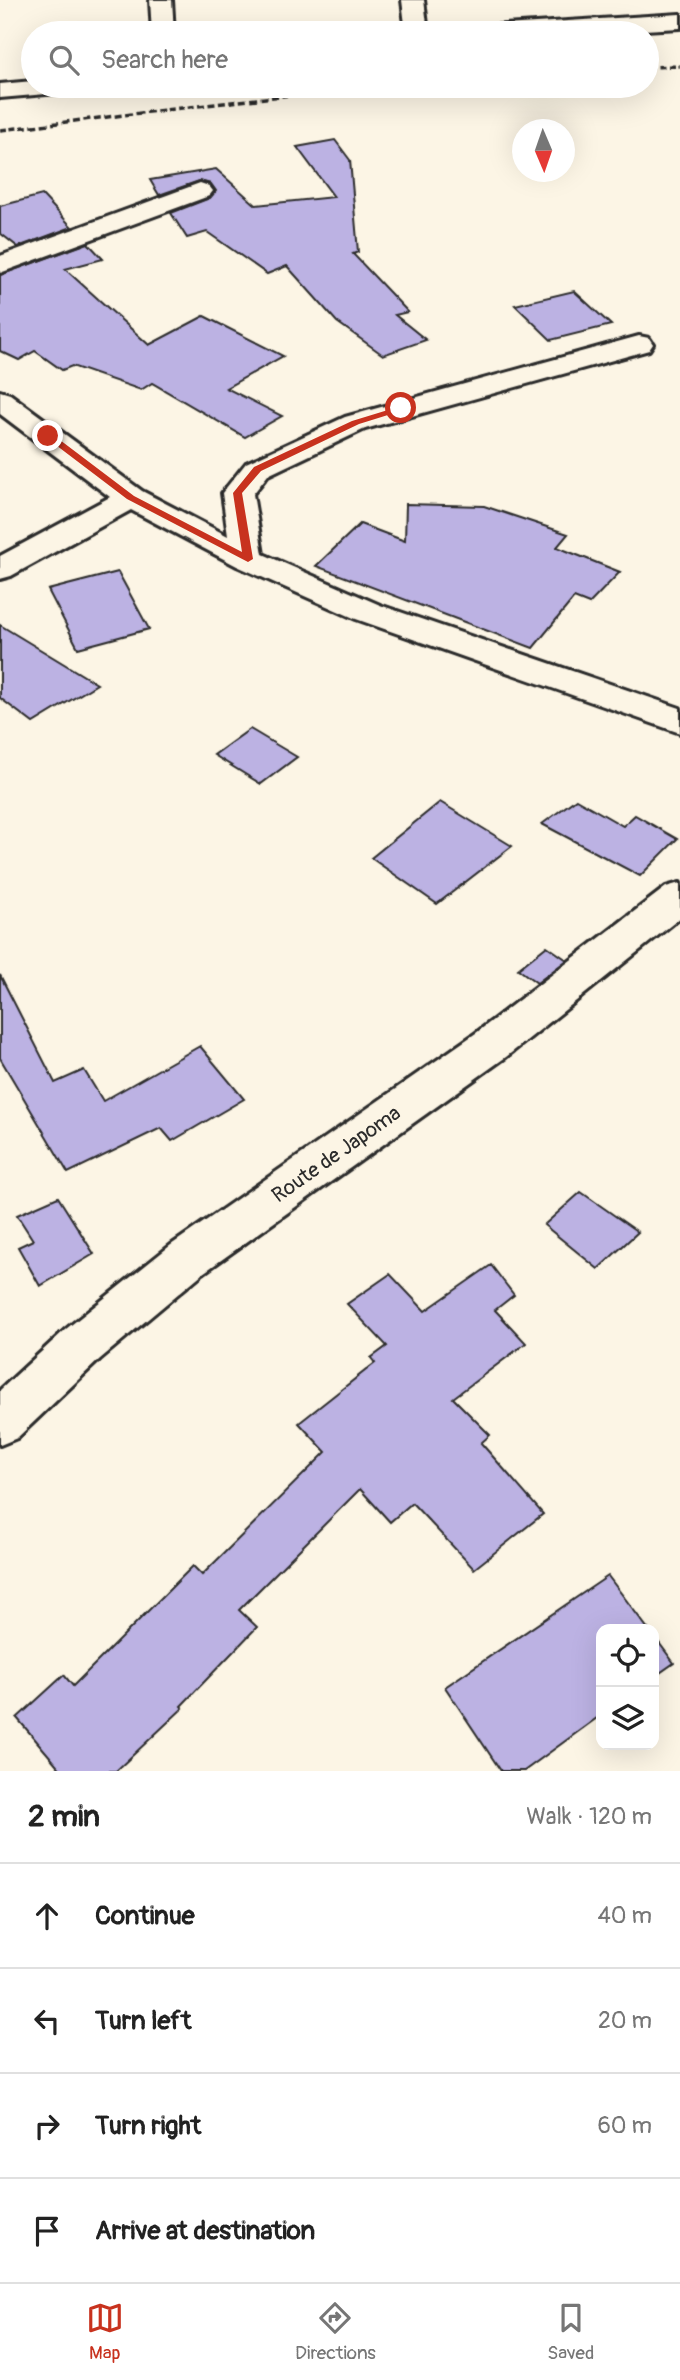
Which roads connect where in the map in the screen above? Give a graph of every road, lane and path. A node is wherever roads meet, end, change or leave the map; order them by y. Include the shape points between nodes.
1 (161, 0) edge
2 (413, 0) edge
3 (162, 21) edge
4 (416, 21) edge
5 (680, 21) edge
6 (659, 22) edge
7 (21, 89) edge
8 (0, 91) edge
9 (200, 191) dead end
10 (0, 265) edge
11 (639, 344) dead end
12 (0, 400) edge
13 (131, 498) junction
14 (248, 559) junction
15 (0, 569) edge
16 (680, 721) edge
17 (680, 897) edge
18 (0, 1422) edge

1 - 3 street
2 - 4 street
5 - 6 street
7 - 8 street
9 - 10 street
11 - 14 street via 355,422 257,469 237,493
12 - 13 street
13 - 14 street
13 - 15 street
14 - 16 street via 380,617
17 - 18 street, Route de Japoma via 491,1045 187,1259 83,1344

